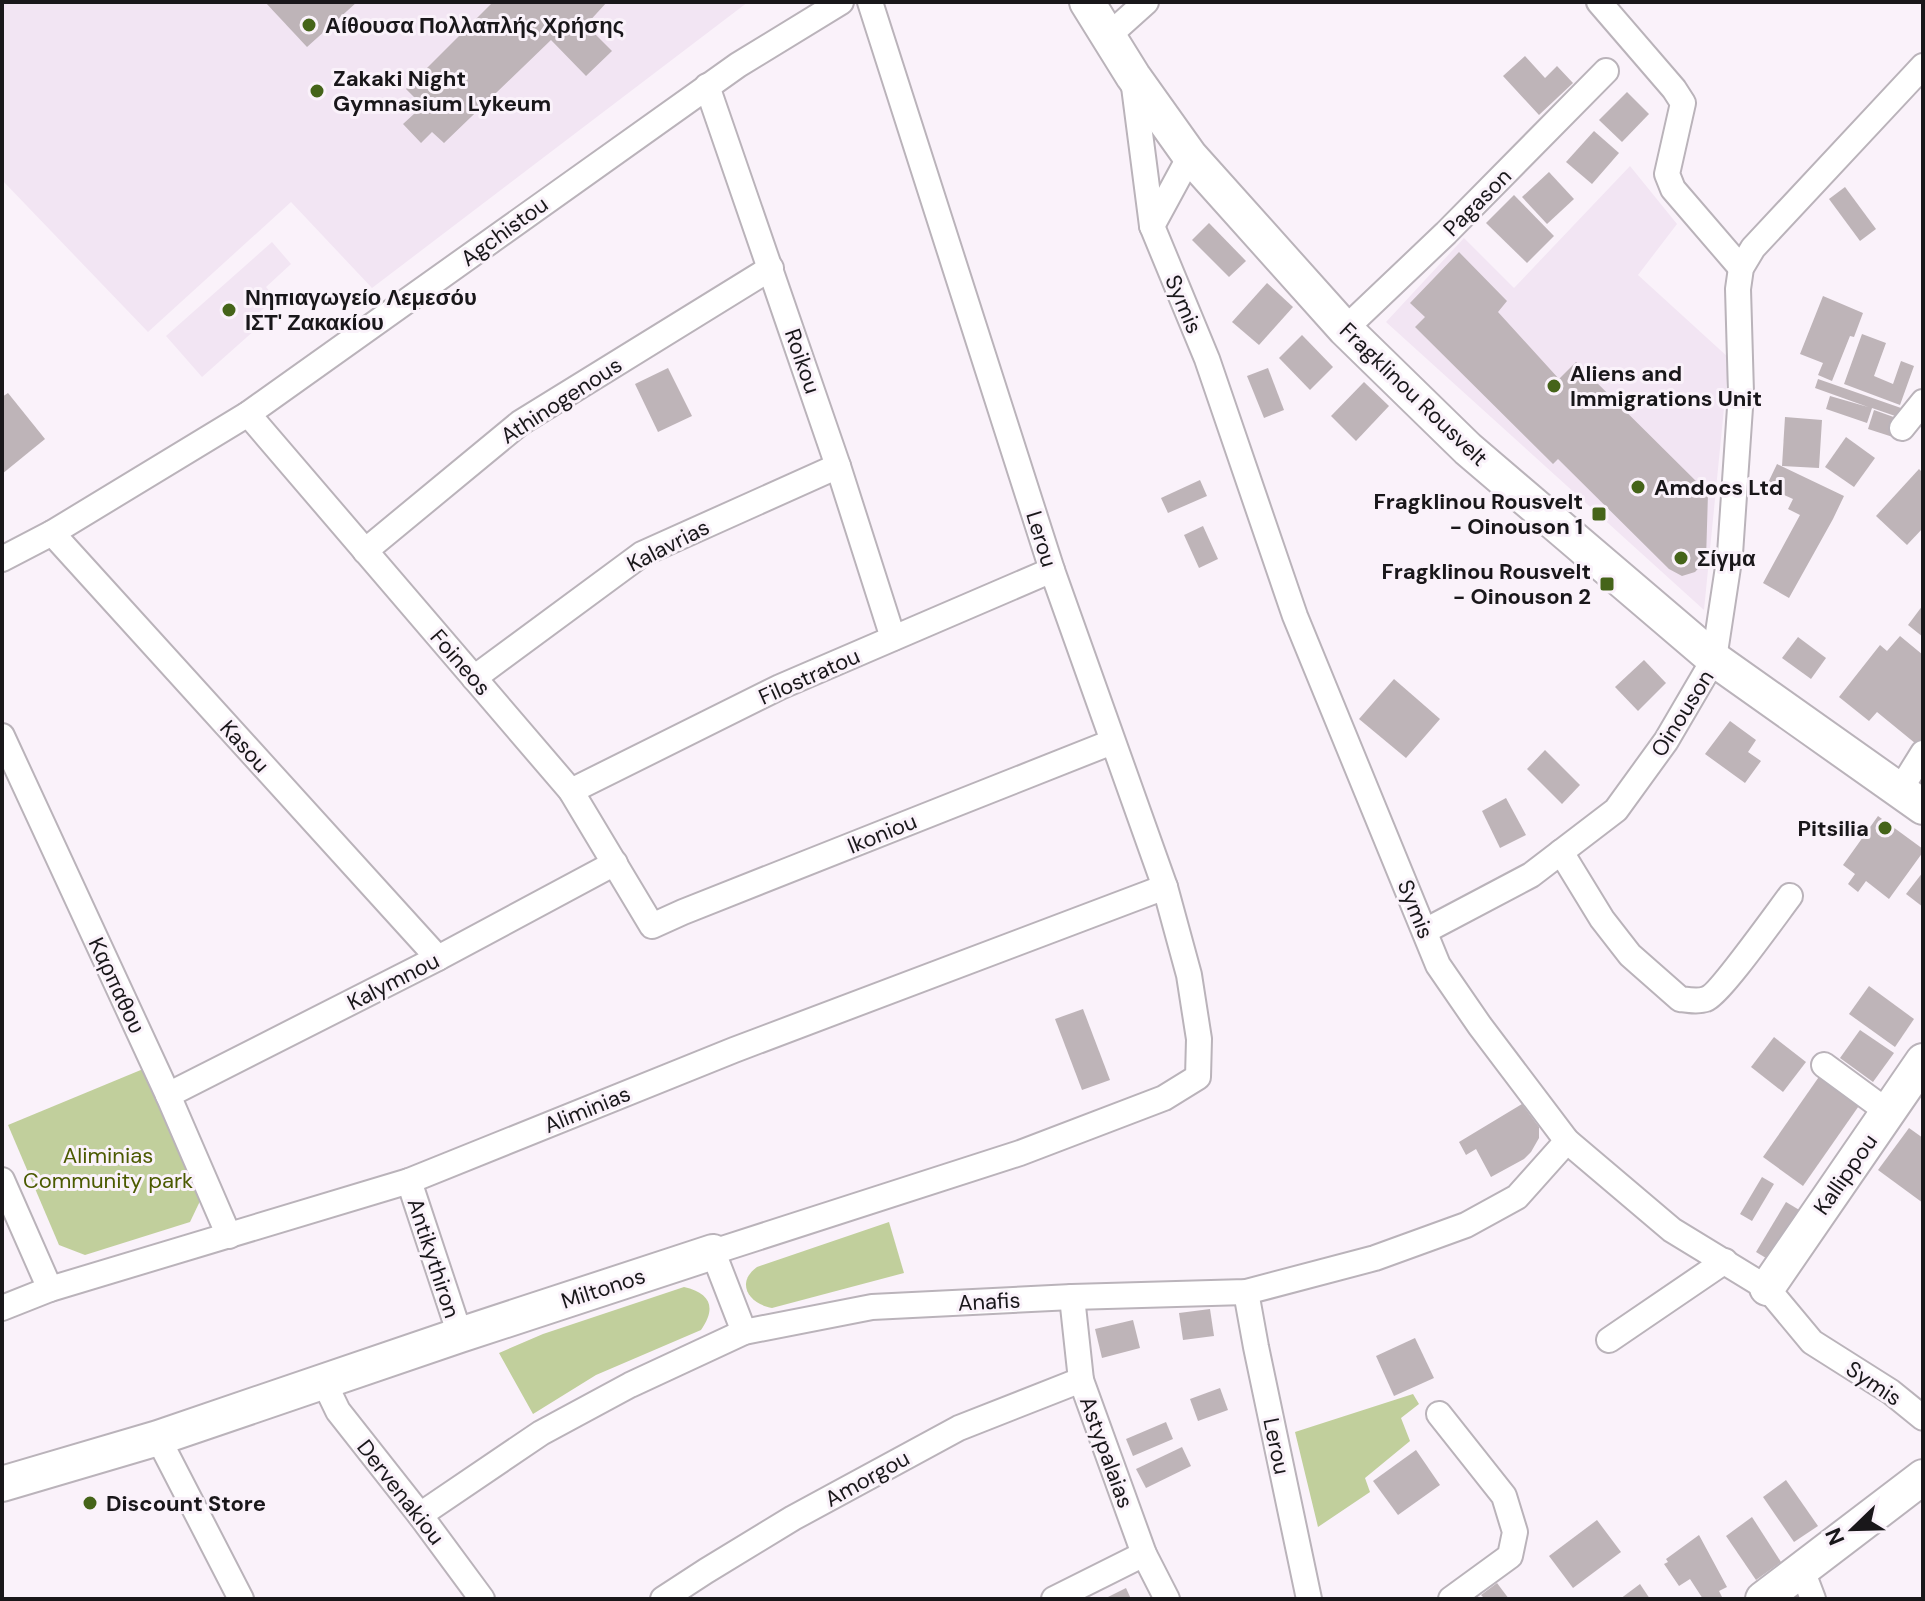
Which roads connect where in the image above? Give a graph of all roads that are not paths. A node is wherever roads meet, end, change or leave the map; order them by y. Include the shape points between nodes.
1 (841, 2) edge
2 (870, 2) edge
3 (1087, 2) edge
4 (1146, 2) edge
5 (1599, 2) edge
6 (1107, 37) junction
7 (1923, 66) edge
8 (1606, 71) dead end
9 (1133, 76) junction
10 (707, 86) junction
11 (1190, 156) junction
12 (1152, 226) junction
13 (771, 268) junction
14 (1741, 268) junction
15 (1345, 329) junction
16 (1923, 402) edge
17 (248, 414) junction
18 (1902, 428) dead end
19 (838, 466) junction
20 (52, 533) junction
21 (365, 551) junction
22 (2, 559) edge
23 (1052, 570) junction
24 (893, 638) junction
25 (1714, 659) junction
26 (474, 678) junction
27 (2, 736) edge
28 (1112, 742) junction
29 (1923, 753) edge
30 (571, 791) junction
31 (1911, 798) edge
32 (1561, 852) junction
33 (615, 863) junction
34 (1165, 887) junction
35 (1790, 896) dead end
36 (652, 926) joint
37 (1425, 931) junction
38 (438, 958) junction
39 (1923, 1061) edge
40 (1824, 1065) dead end
41 (1198, 1077) joint
42 (168, 1095) junction
43 (1888, 1112) junction
44 (1567, 1141) junction
45 (2, 1180) edge
46 (409, 1181) junction
47 (229, 1236) junction
48 (713, 1252) junction
49 (1725, 1261) junction
50 (1767, 1288) junction
51 (50, 1289) junction
52 (1246, 1292) junction
53 (1072, 1297) junction
54 (2, 1308) edge
55 (744, 1332) junction
56 (460, 1335) junction
57 (1609, 1340) dead end
58 (1081, 1380) junction
59 (324, 1382) junction
60 (1439, 1414) dead end
61 (1923, 1418) edge
62 (158, 1438) junction
63 (1923, 1477) edge
64 (2, 1484) edge
65 (420, 1515) junction
66 (1144, 1554) junction
67 (1808, 1584) edge
68 (234, 1597) edge
69 (482, 1599) edge
70 (663, 1599) edge
71 (1054, 1599) edge
72 (1167, 1599) edge
73 (1309, 1599) edge
74 (1451, 1599) edge
75 (1763, 1599) edge

1 - 10 street, Agchistou
2 - 23 street, Lerou
3 - 6 street, Fragklinou Rousvelt
4 - 6 street
5 - 14 street via 1683,103 1667,174 1673,189
6 - 9 street, Fragklinou Rousvelt
7 - 14 street via 1753,248
8 - 15 street, Pagason
9 - 11 street, Fragklinou Rousvelt
9 - 12 street, Symis
10 - 13 street, Roikou
10 - 17 street, Agchistou
11 - 12 street
11 - 15 street, Fragklinou Rousvelt
12 - 37 street, Symis via 1207,359 1295,616
13 - 19 street, Roikou
13 - 21 street, Athinogenous via 520,423
14 - 25 street, Oinouson via 1736,482
15 - 25 street, Fragklinou Rousvelt via 1468,449
16 - 18 street
17 - 20 street, Agchistou
17 - 21 street, Foineos
19 - 24 street, Roikou
19 - 26 street, Kalavrias via 642,554
20 - 22 street, Agchistou
20 - 38 street, Kasou
21 - 26 street, Foineos
23 - 24 street, Filostratou
23 - 28 street, Lerou
24 - 30 street, Filostratou via 780,687
25 - 31 street, Fragklinou Rousvelt
25 - 32 street, Oinouson via 1666,741 1616,810
26 - 30 street, Foineos
27 - 42 street, Καρπαθου
28 - 34 street, Lerou
28 - 36 street, Ikoniou
29 - 31 street
30 - 33 street, Foineos
32 - 35 street via 1630,955 1680,999 1707,999 1721,986
32 - 37 street, Oinouson via 1531,875
33 - 36 street, Foineos
33 - 38 street, Kalymnou
34 - 41 street, Lerou via 1189,975 1199,1039
34 - 46 street, Aliminias via 734,1050
37 - 44 street, Symis via 1438,965
38 - 42 street, Kalymnou
39 - 43 street, Kallippou
40 - 43 street
41 - 48 street, Miltonos via 1164,1098 1020,1153
42 - 47 street, Καρπαθου
43 - 50 street, Kallippou
44 - 49 street, Symis via 1672,1230
44 - 52 street, Anafis via 1517,1197 1466,1225 1375,1258
45 - 51 street
46 - 47 street, Aliminias
46 - 56 street, Antikythiron
47 - 51 street, Aliminias
48 - 55 street
48 - 56 street, Miltonos
49 - 50 street, Symis
49 - 57 street
50 - 61 street, Symis via 1812,1342
51 - 54 street, Aliminias
52 - 53 street, Anafis
52 - 73 street, Lerou
53 - 55 street, Anafis via 872,1307
53 - 58 street, Astypalaias
55 - 65 street, Anafis via 541,1433
56 - 59 street, Miltonos
58 - 66 street, Astypalaias
58 - 70 street, Amorgou via 959,1428 793,1518
59 - 62 street, Miltonos
59 - 65 street, Dervenakiou via 338,1411
60 - 74 street via 1504,1496 1515,1532 1510,1556
62 - 64 street, Miltonos
62 - 68 street
63 - 67 street
65 - 69 street, Dervenakiou
66 - 71 street
66 - 72 street, Astypalaias
67 - 75 street

